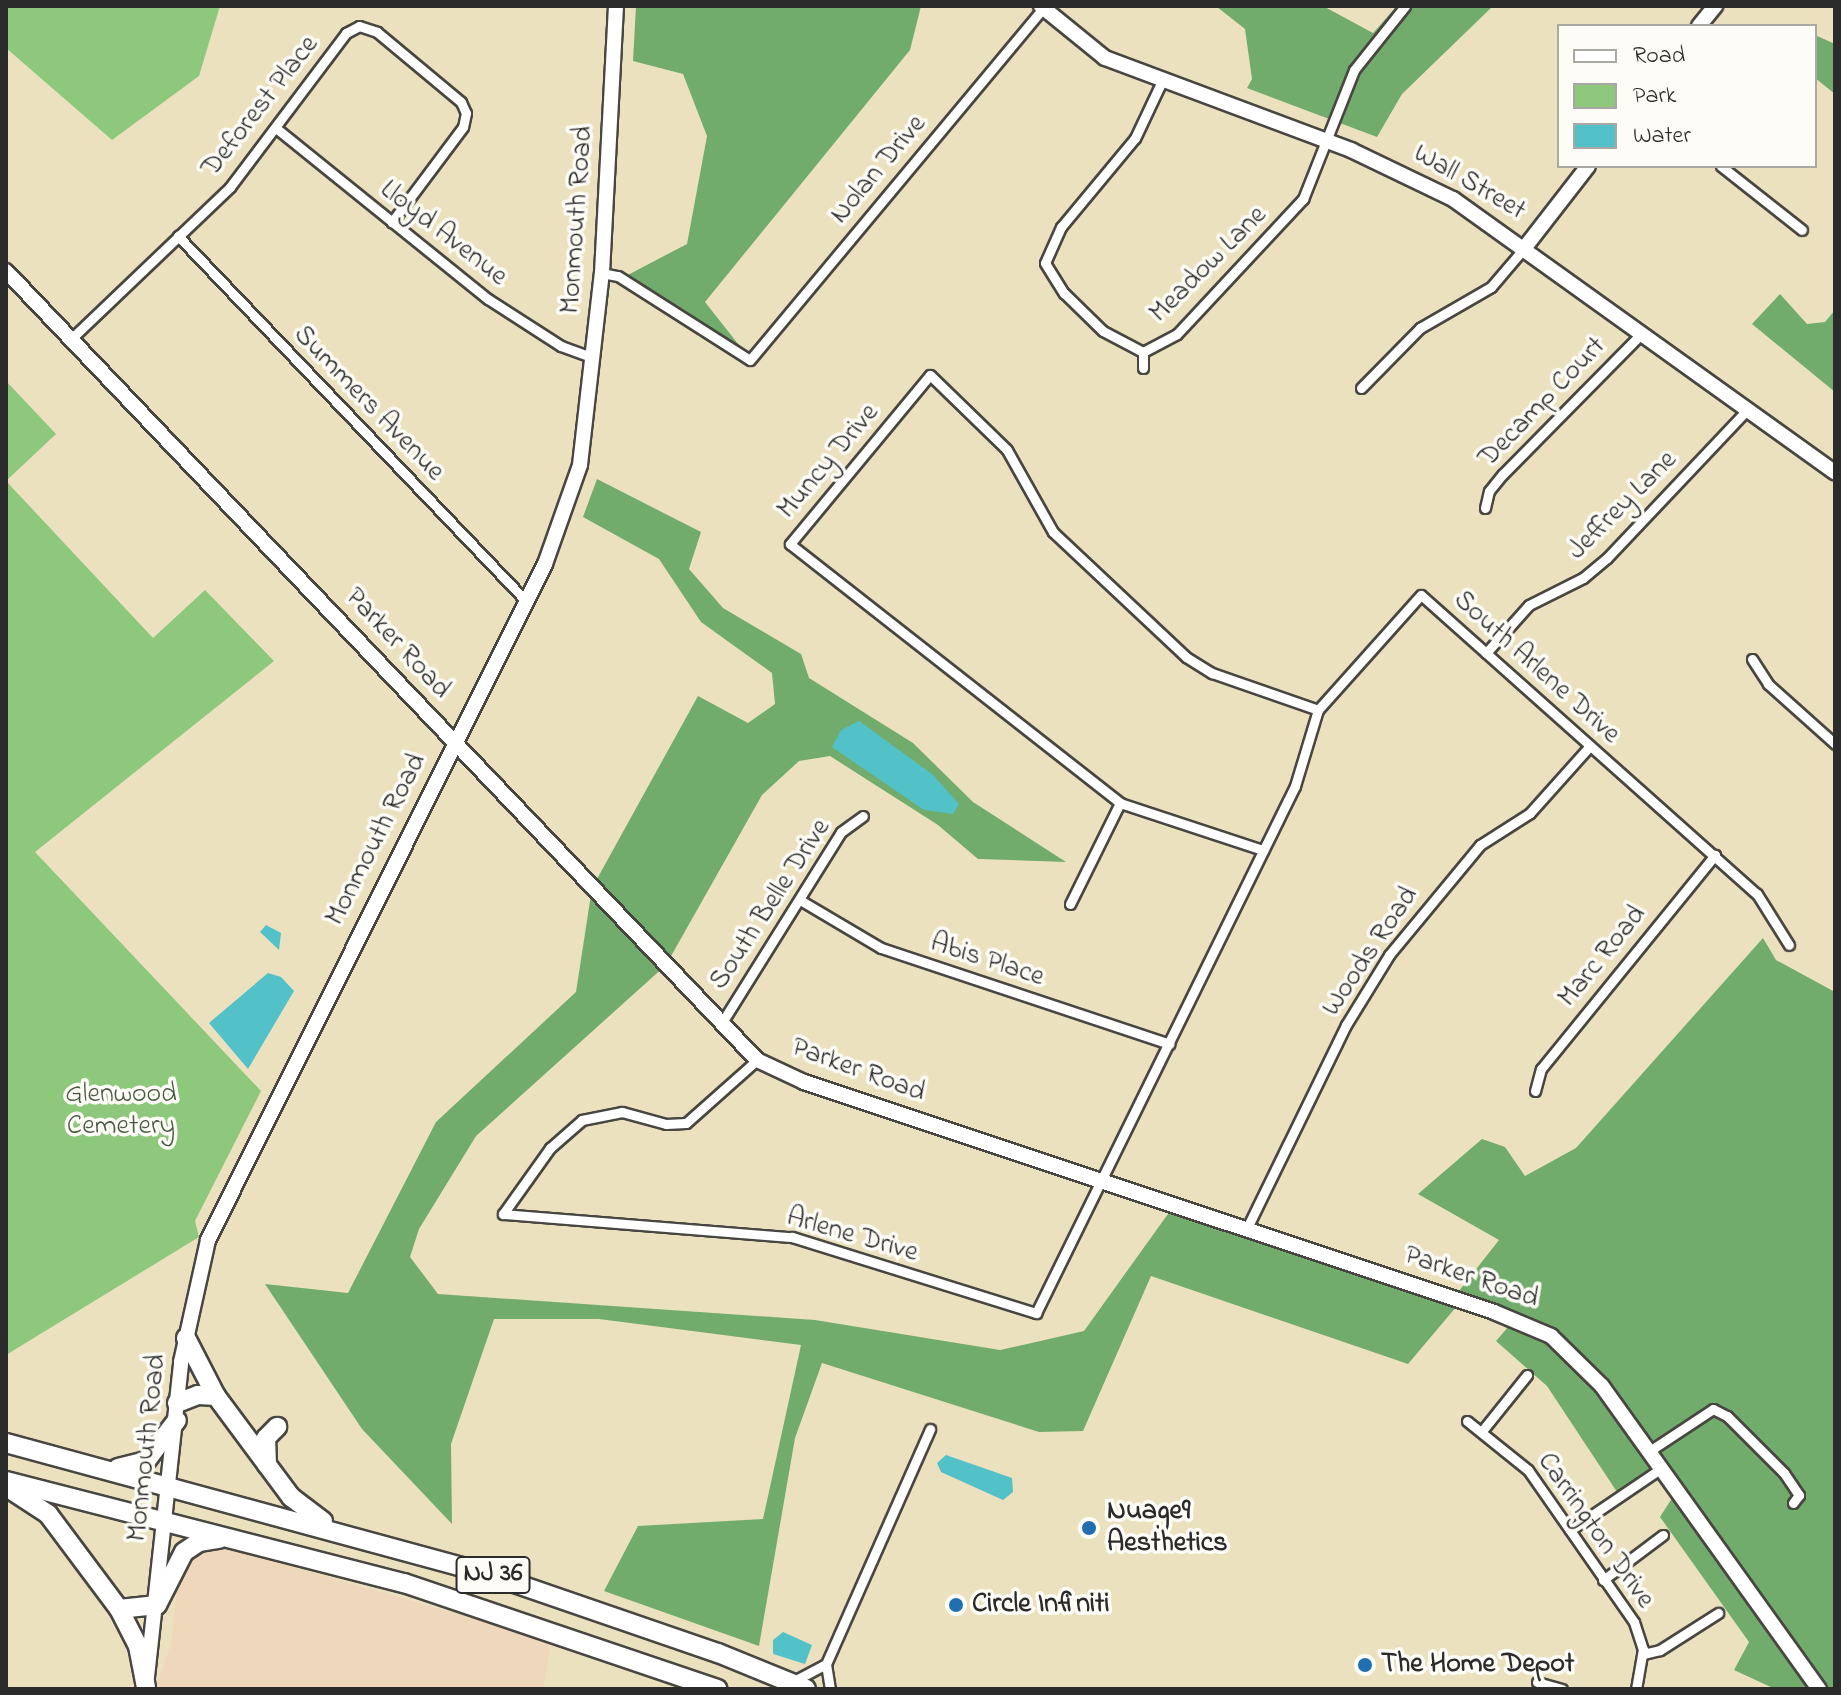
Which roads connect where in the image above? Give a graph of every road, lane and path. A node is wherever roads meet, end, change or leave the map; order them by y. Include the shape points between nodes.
1 (616, 6) edge
2 (1405, 6) edge
3 (1042, 7) edge
4 (1162, 81) junction
5 (276, 128) junction
6 (1328, 143) junction
7 (1586, 168) edge
8 (1724, 168) edge
9 (392, 222) junction
10 (1802, 230) dead end
11 (178, 236) junction
12 (1526, 246) junction
13 (1033, 263) dead end
14 (1045, 263) junction
15 (6, 271) edge
16 (602, 273) junction
17 (1642, 333) junction
18 (70, 340) junction
19 (1143, 352) junction
20 (594, 358) junction
21 (929, 364) dead end
22 (1143, 368) dead end
23 (930, 375) junction
24 (1361, 388) dead end
25 (1747, 410) junction
26 (1835, 472) edge
27 (1485, 508) dead end
28 (790, 544) junction
29 (777, 545) dead end
30 (1420, 582) dead end
31 (1421, 595) junction
32 (527, 602) junction
33 (1486, 653) junction
34 (1752, 659) dead end
35 (1318, 710) junction
36 (455, 743) junction
37 (1835, 744) edge
38 (1590, 746) junction
39 (1120, 803) junction
40 (863, 816) dead end
41 (1263, 850) junction
42 (1715, 855) junction
43 (800, 900) junction
44 (1070, 904) dead end
45 (1789, 945) dead end
46 (721, 1024) junction
47 (1169, 1044) junction
48 (757, 1060) junction
49 (1535, 1091) dead end
50 (1101, 1181) junction
51 (1247, 1228) junction
52 (186, 1338) junction
53 (1527, 1375) dead end
54 (216, 1396) junction
55 (177, 1412) junction
56 (1467, 1421) dead end
57 (277, 1427) dead end
58 (930, 1429) dead end
59 (1482, 1431) junction
60 (6, 1443) edge
61 (1648, 1452) junction
62 (104, 1468) junction
63 (268, 1468) junction
64 (1660, 1469) junction
65 (6, 1484) edge
66 (171, 1485) junction
67 (1793, 1503) dead end
68 (167, 1522) junction
69 (335, 1529) junction
70 (1570, 1530) junction
71 (1663, 1535) dead end
72 (226, 1538) junction
73 (1603, 1580) junction
74 (157, 1605) junction
75 (119, 1609) junction
76 (1718, 1613) dead end
77 (1643, 1654) junction
78 (826, 1664) junction
79 (1537, 1682) dead end
80 (798, 1686) edge
81 (146, 1688) edge
82 (718, 1689) edge
83 (830, 1689) edge
84 (1562, 1689) edge
85 (1636, 1689) edge
86 (1819, 1689) edge

1 - 16 street, Monmouth Road
2 - 6 street, Meadow Lane via 1354,70
3 - 4 street, Wall Street via 1096,54
3 - 16 street, Nolan Drive via 750,360 618,276
4 - 6 street, Wall Street
4 - 14 street via 1135,138 1061,227
5 - 9 street, Lloyd Avenue
5 - 9 street, Deforest Place via 346,33 365,26 377,32 461,102 466,113 463,127
5 - 11 street, Deforest Place via 230,187
6 - 12 street, Wall Street via 1432,187
6 - 19 street, Meadow Lane via 1309,188 1287,220 1177,334
7 - 12 street
8 - 10 street
9 - 20 street, Lloyd Avenue via 510,314 561,346
11 - 18 street, Deforest Place
11 - 32 street, Summers Avenue
12 - 17 street, Wall Street
12 - 24 street via 1491,287 1420,328
13 - 14 street
14 - 19 street, Meadow Lane via 1064,293 1103,331
15 - 18 street, Parker Road
16 - 20 street, Monmouth Road
17 - 25 street, Wall Street
17 - 27 street, Decamp Court via 1503,474 1489,491
18 - 36 street, Parker Road
19 - 22 street
20 - 32 street, Monmouth Road via 580,465
21 - 23 street
23 - 28 street, Muncy Drive
23 - 35 street via 1007,450 1053,532 1186,657 1212,673
25 - 26 street, Wall Street
25 - 33 street, Jeffrey Lane via 1607,558 1576,583 1529,605
28 - 29 street
28 - 39 street, Muncy Drive
30 - 31 street
31 - 33 street, South Arlene Drive
31 - 35 street, South Arlene Drive
32 - 36 street, Monmouth Road
33 - 38 street, South Arlene Drive
34 - 37 street via 1768,684
35 - 41 street, South Arlene Drive via 1295,786
36 - 46 street, Parker Road
36 - 52 street, Monmouth Road via 227,1195 197,1274
38 - 42 street, South Arlene Drive
38 - 51 street, Woods Road via 1530,813 1480,845 1389,955 1346,1025
39 - 41 street, Muncy Drive
39 - 44 street
40 - 43 street, South Belle Drive via 841,832
41 - 47 street, South Arlene Drive
42 - 45 street, South Arlene Drive via 1761,898
42 - 49 street, Marc Road via 1541,1069
43 - 46 street, South Belle Drive
43 - 47 street, Abis Place via 891,952
46 - 48 street, Parker Road
47 - 50 street, South Arlene Drive
48 - 50 street, Parker Road via 804,1082
48 - 50 street, Arlene Drive via 686,1123 666,1124 622,1112 582,1120 550,1148 503,1214 792,1237 1030,1314 1044,1303
50 - 51 street, Parker Road
51 - 61 street, Parker Road via 1537,1328 1588,1368
52 - 54 highway
52 - 55 street, Monmouth Road
53 - 59 street
54 - 55 highway via 198,1395
54 - 63 highway
55 - 62 highway via 146,1461
55 - 66 street, Monmouth Road
56 - 59 street, Carrington Drive
57 - 63 highway via 266,1438
58 - 78 street
59 - 70 street, Carrington Drive via 1528,1470
60 - 62 highway, NJ 36
61 - 64 street, Parker Road
61 - 67 street via 1713,1409 1727,1416 1784,1473 1799,1495
62 - 66 highway, NJ 36
63 - 69 highway via 291,1497
64 - 70 street
64 - 86 street, Parker Road
65 - 68 highway, NJ 36
65 - 75 highway via 48,1514
66 - 68 street, Monmouth Road
66 - 69 highway, NJ 36
68 - 72 highway, NJ 36
68 - 74 street, Monmouth Road
69 - 80 highway, NJ 36 via 562,1598
70 - 73 street, Carrington Drive
71 - 73 street
72 - 74 highway via 199,1542 184,1552
72 - 82 highway, NJ 36 via 404,1583
73 - 77 street, Carrington Drive via 1643,1637
74 - 75 highway
74 - 81 street, Monmouth Road
75 - 81 highway via 138,1646
76 - 77 street via 1660,1650
77 - 85 street, Carrington Drive
78 - 80 street
78 - 83 street
79 - 84 street

